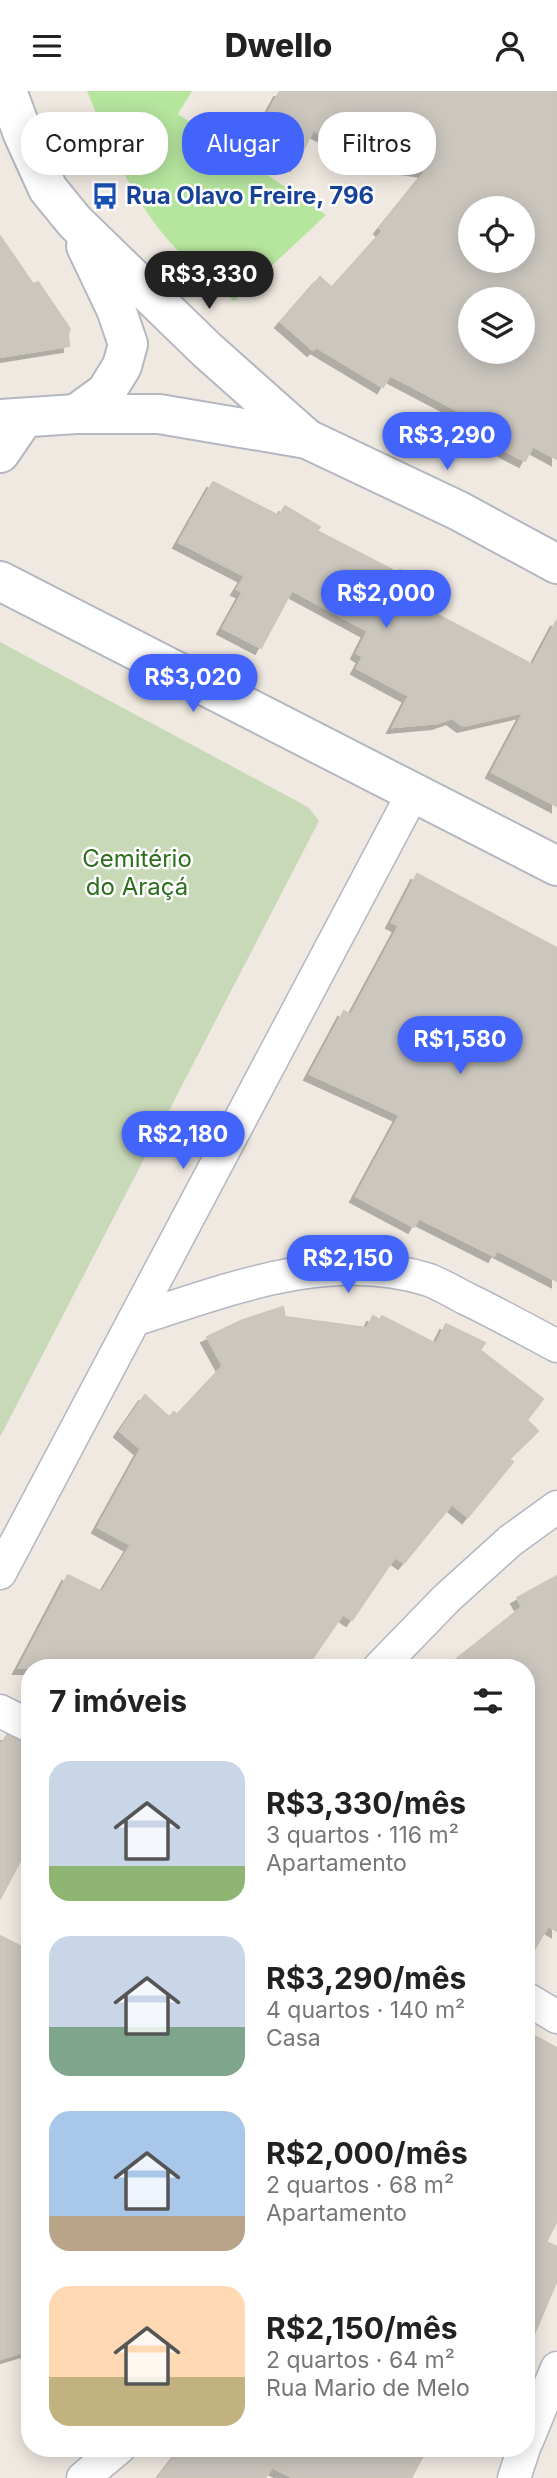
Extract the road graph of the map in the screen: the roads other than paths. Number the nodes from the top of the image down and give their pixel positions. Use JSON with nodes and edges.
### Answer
{"nodes":[{"id":1,"x":7,"y":91,"type":"edge"},
{"id":2,"x":75,"y":222,"type":"junction"},
{"id":3,"x":76,"y":414,"type":"junction"},
{"id":4,"x":12,"y":419,"type":"edge"},
{"id":5,"x":307,"y":439,"type":"junction"},
{"id":6,"x":0,"y":453,"type":"edge"},
{"id":7,"x":0,"y":564,"type":"edge"},
{"id":8,"x":557,"y":564,"type":"edge"},
{"id":9,"x":14,"y":588,"type":"edge"},
{"id":10,"x":413,"y":793,"type":"junction"},
{"id":11,"x":557,"y":866,"type":"edge"},
{"id":12,"x":134,"y":1320,"type":"junction"},
{"id":13,"x":557,"y":1346,"type":"edge"},
{"id":14,"x":557,"y":1507,"type":"edge"},
{"id":15,"x":0,"y":1573,"type":"edge"},
{"id":16,"x":388,"y":1659,"type":"edge"},
{"id":17,"x":0,"y":1711,"type":"edge"},
{"id":18,"x":21,"y":1722,"type":"edge"},
{"id":19,"x":535,"y":2004,"type":"edge"},
{"id":20,"x":557,"y":2017,"type":"edge"},
{"id":21,"x":557,"y":2368,"type":"edge"},
{"id":22,"x":535,"y":2422,"type":"edge"},
{"id":23,"x":108,"y":2457,"type":"edge"},
{"id":24,"x":521,"y":2457,"type":"edge"},
{"id":25,"x":83,"y":2478,"type":"edge"},
{"id":26,"x":514,"y":2478,"type":"edge"}],
"edges":[{"from":1,"to":2,"type":"main road"},
{"from":2,"to":3,"type":"main road"},
{"from":2,"to":5,"type":"main road"},
{"from":3,"to":4,"type":"main road"},
{"from":3,"to":5,"type":"main road"},
{"from":4,"to":6,"type":"main road"},
{"from":5,"to":8,"type":"main road"},
{"from":7,"to":9,"type":"main road"},
{"from":9,"to":10,"type":"main road"},
{"from":10,"to":11,"type":"main road"},
{"from":10,"to":12,"type":"street"},
{"from":12,"to":13,"type":"street"},
{"from":12,"to":15,"type":"street"},
{"from":14,"to":16,"type":"street"},
{"from":17,"to":18,"type":"street"},
{"from":19,"to":20,"type":"street"},
{"from":21,"to":22,"type":"street"},
{"from":23,"to":25,"type":"street"},
{"from":24,"to":26,"type":"street"}]}
